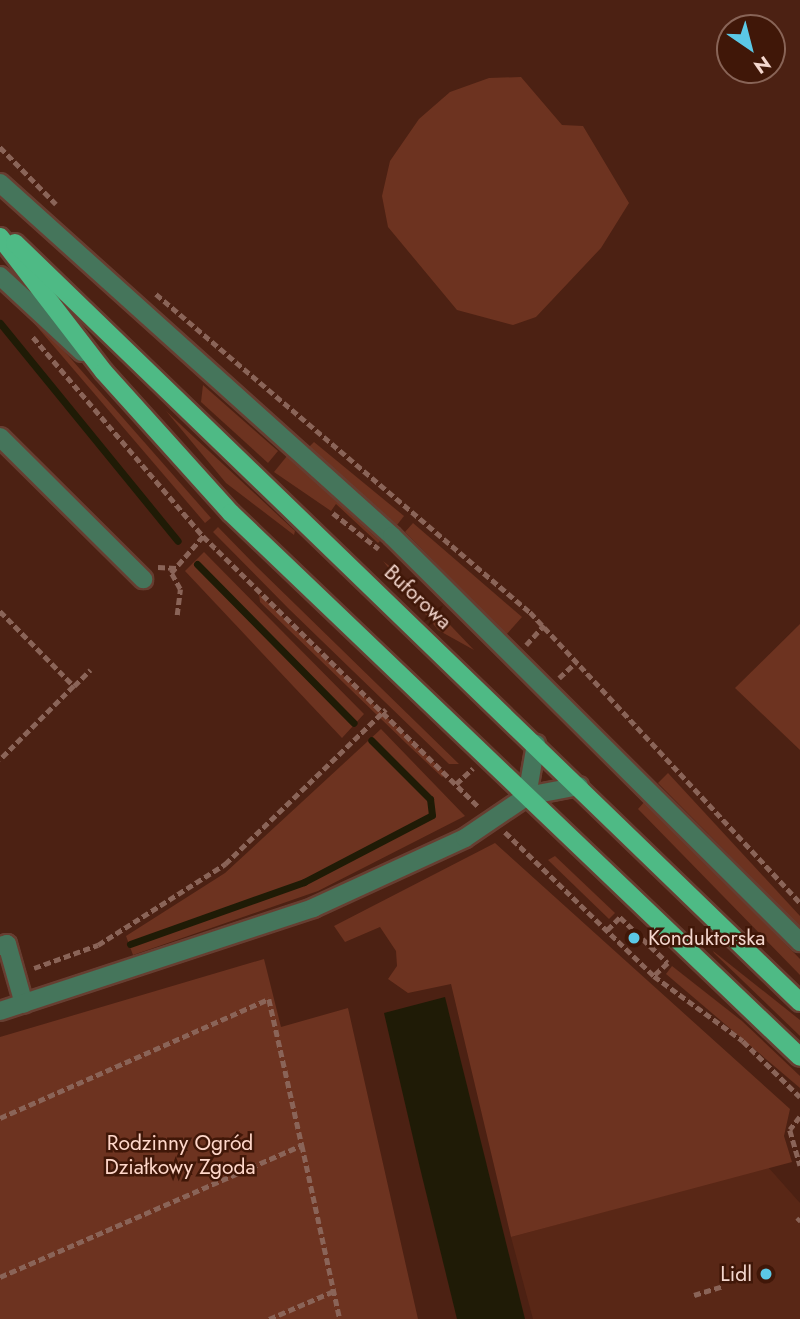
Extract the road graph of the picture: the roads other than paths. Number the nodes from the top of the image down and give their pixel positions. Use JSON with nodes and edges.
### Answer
{"nodes":[{"id":1,"x":0,"y":183,"type":"edge"},
{"id":2,"x":0,"y":230,"type":"edge"},
{"id":3,"x":0,"y":237,"type":"edge"},
{"id":4,"x":0,"y":276,"type":"edge"},
{"id":5,"x":104,"y":372,"type":"junction"},
{"id":6,"x":0,"y":437,"type":"edge"},
{"id":7,"x":143,"y":579,"type":"dead end"},
{"id":8,"x":536,"y":744,"type":"junction"},
{"id":9,"x":579,"y":786,"type":"junction"},
{"id":10,"x":527,"y":796,"type":"junction"},
{"id":11,"x":800,"y":942,"type":"edge"},
{"id":12,"x":0,"y":946,"type":"edge"},
{"id":13,"x":800,"y":1002,"type":"edge"},
{"id":14,"x":24,"y":1004,"type":"junction"},
{"id":15,"x":0,"y":1010,"type":"edge"},
{"id":16,"x":800,"y":1057,"type":"edge"}],
"edges":[{"from":1,"to":11,"type":"street"},
{"from":2,"to":8,"type":"main road","name":"Buforowa"},
{"from":3,"to":5,"type":"main road"},
{"from":4,"to":5,"type":"street"},
{"from":5,"to":10,"type":"main road"},
{"from":6,"to":7,"type":"street"},
{"from":8,"to":9,"type":"main road","name":"Buforowa"},
{"from":8,"to":10,"type":"street"},
{"from":9,"to":10,"type":"street"},
{"from":9,"to":13,"type":"main road","name":"Buforowa"},
{"from":10,"to":14,"type":"street"},
{"from":10,"to":16,"type":"main road"},
{"from":12,"to":14,"type":"street"},
{"from":14,"to":15,"type":"street"}]}
